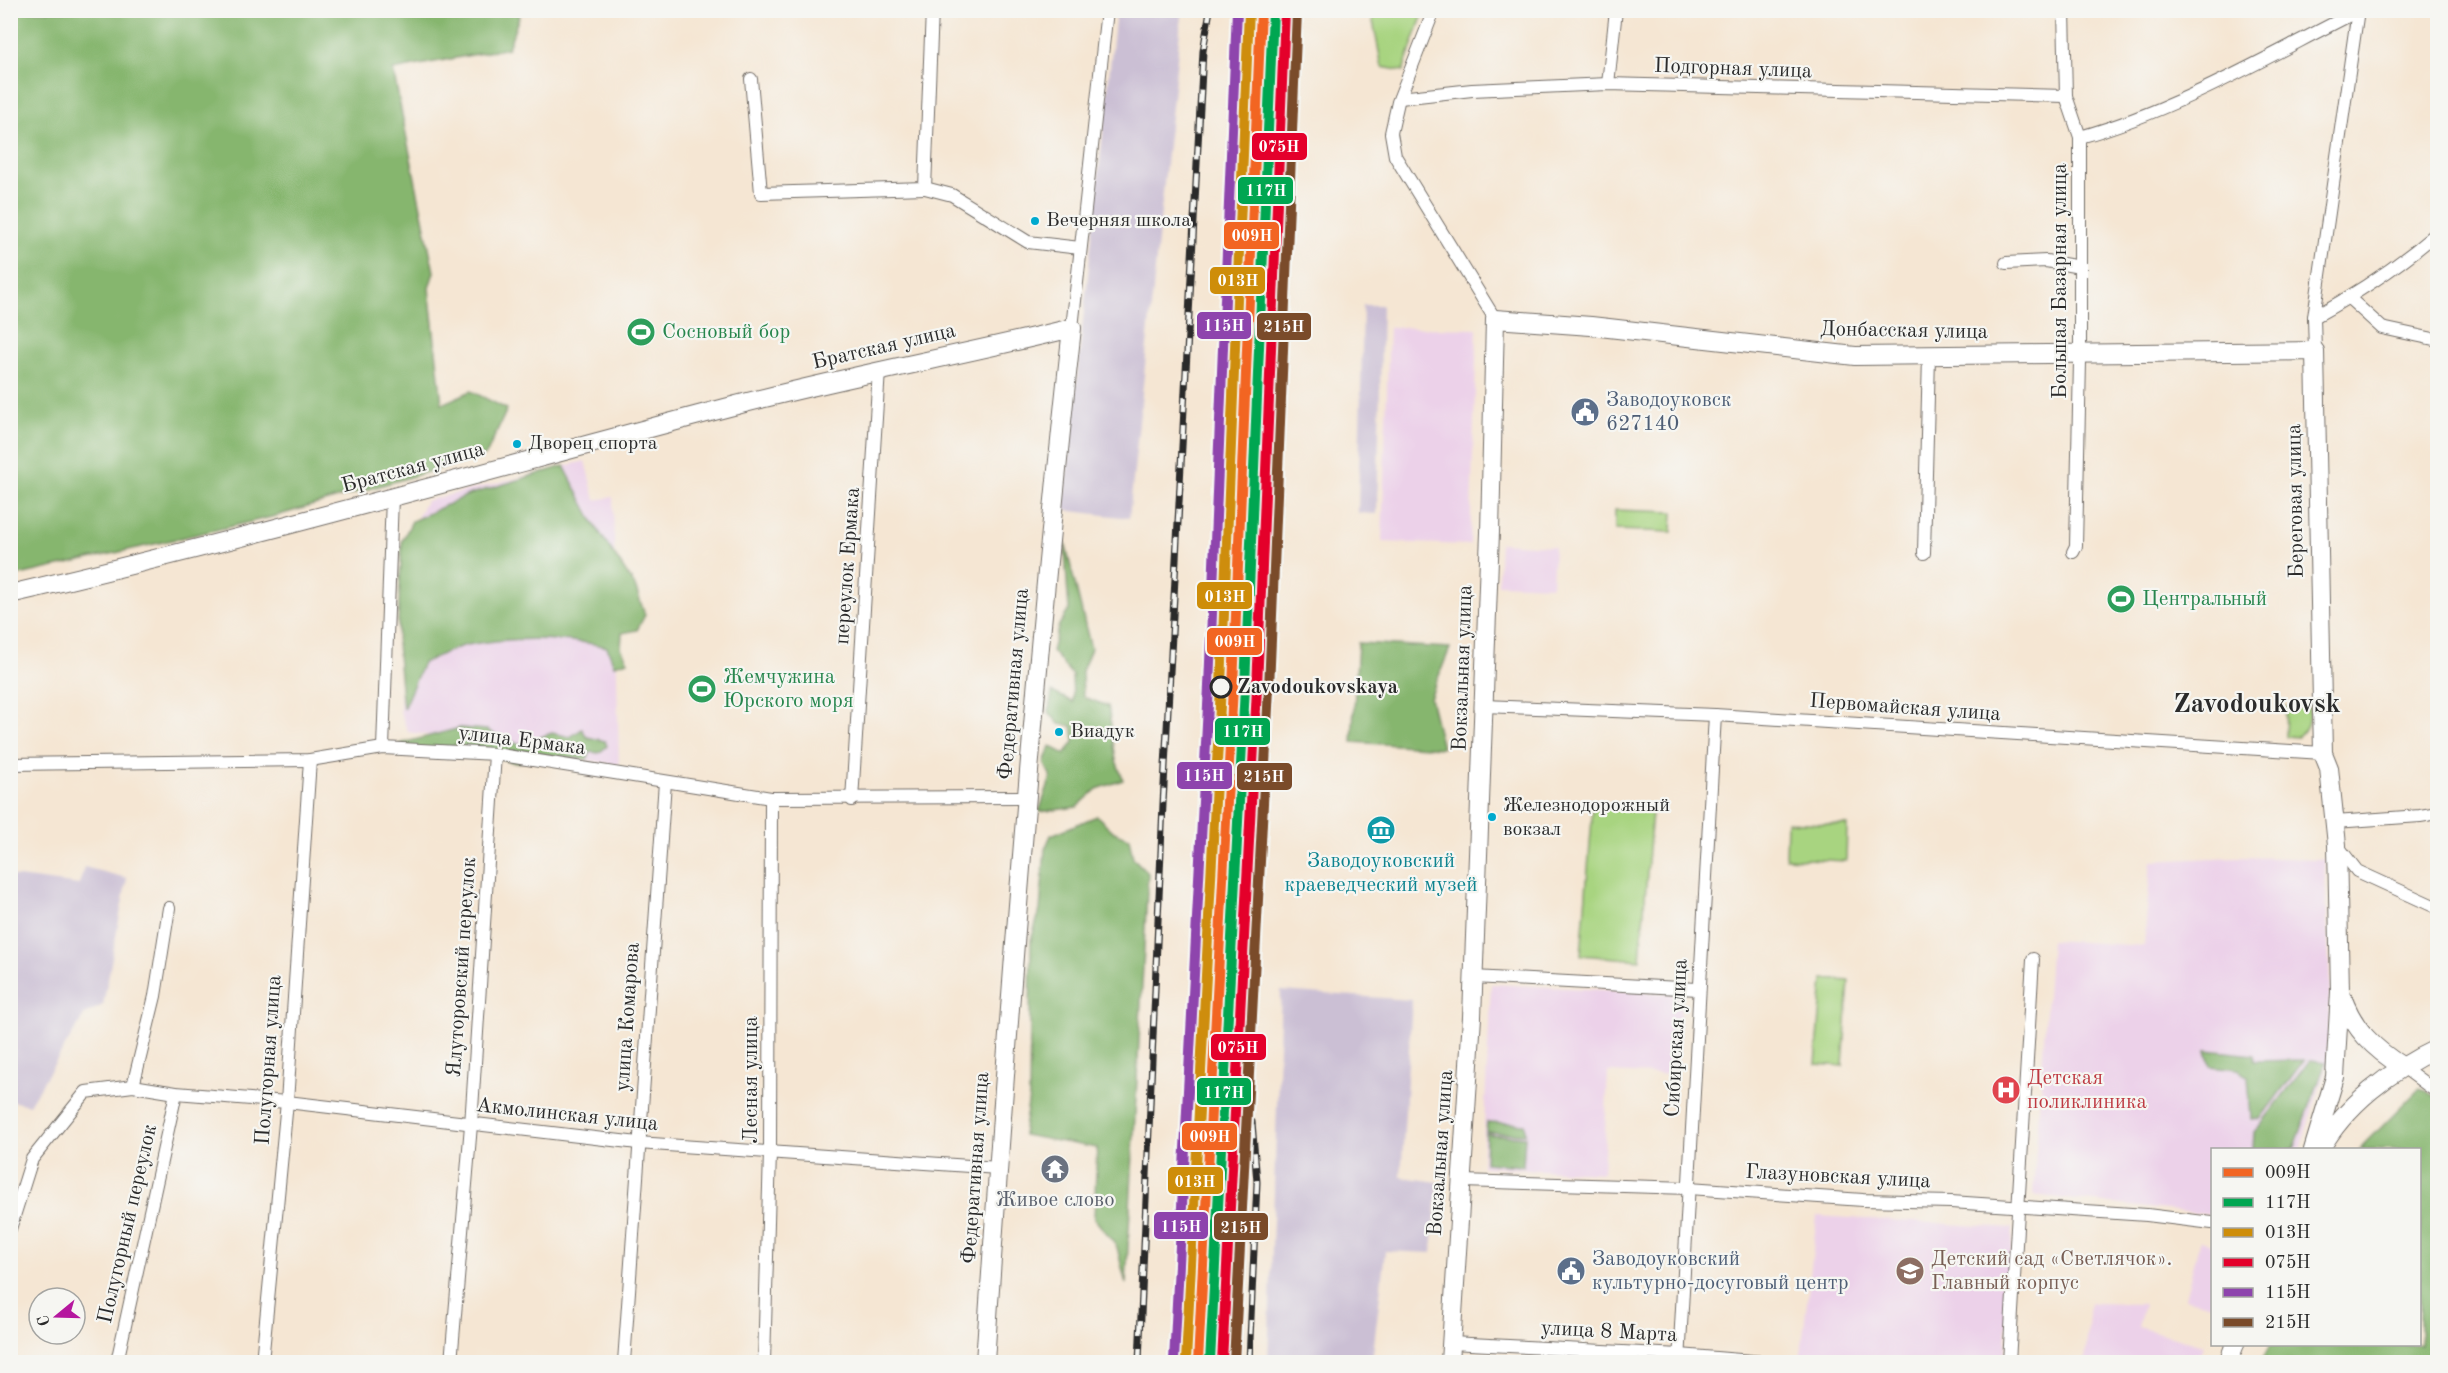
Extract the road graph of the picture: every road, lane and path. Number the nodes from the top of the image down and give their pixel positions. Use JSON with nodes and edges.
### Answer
{"nodes":[{"id":1,"x":932,"y":10,"type":"edge"},
{"id":2,"x":1107,"y":10,"type":"edge"},
{"id":3,"x":1434,"y":10,"type":"edge"},
{"id":4,"x":1616,"y":10,"type":"edge"},
{"id":5,"x":2064,"y":10,"type":"edge"},
{"id":6,"x":2358,"y":11,"type":"edge"},
{"id":7,"x":751,"y":79,"type":"dead end"},
{"id":8,"x":1608,"y":84,"type":"junction"},
{"id":9,"x":2066,"y":96,"type":"junction"},
{"id":10,"x":1400,"y":98,"type":"junction"},
{"id":11,"x":2080,"y":137,"type":"junction"},
{"id":12,"x":925,"y":188,"type":"junction"},
{"id":13,"x":2438,"y":232,"type":"edge"},
{"id":14,"x":1080,"y":248,"type":"junction"},
{"id":15,"x":2006,"y":263,"type":"dead end"},
{"id":16,"x":2080,"y":267,"type":"junction"},
{"id":17,"x":2349,"y":298,"type":"junction"},
{"id":18,"x":2314,"y":317,"type":"junction"},
{"id":19,"x":1494,"y":319,"type":"junction"},
{"id":20,"x":1072,"y":328,"type":"junction"},
{"id":21,"x":2438,"y":340,"type":"edge"},
{"id":22,"x":2315,"y":351,"type":"junction"},
{"id":23,"x":2080,"y":355,"type":"junction"},
{"id":24,"x":1929,"y":356,"type":"junction"},
{"id":25,"x":879,"y":370,"type":"junction"},
{"id":26,"x":392,"y":496,"type":"junction"},
{"id":27,"x":2073,"y":552,"type":"dead end"},
{"id":28,"x":1924,"y":553,"type":"dead end"},
{"id":29,"x":10,"y":594,"type":"edge"},
{"id":30,"x":1484,"y":706,"type":"junction"},
{"id":31,"x":1715,"y":715,"type":"junction"},
{"id":32,"x":383,"y":748,"type":"junction"},
{"id":33,"x":2323,"y":753,"type":"junction"},
{"id":34,"x":495,"y":754,"type":"junction"},
{"id":35,"x":310,"y":760,"type":"junction"},
{"id":36,"x":10,"y":764,"type":"edge"},
{"id":37,"x":665,"y":782,"type":"junction"},
{"id":38,"x":1028,"y":797,"type":"junction"},
{"id":39,"x":771,"y":798,"type":"junction"},
{"id":40,"x":852,"y":800,"type":"junction"},
{"id":41,"x":2438,"y":813,"type":"edge"},
{"id":42,"x":2335,"y":822,"type":"junction"},
{"id":43,"x":2337,"y":845,"type":"junction"},
{"id":44,"x":169,"y":908,"type":"dead end"},
{"id":45,"x":2438,"y":908,"type":"edge"},
{"id":46,"x":2033,"y":958,"type":"dead end"},
{"id":47,"x":1474,"y":976,"type":"junction"},
{"id":48,"x":1698,"y":989,"type":"junction"},
{"id":49,"x":2340,"y":992,"type":"junction"},
{"id":50,"x":2438,"y":1048,"type":"edge"},
{"id":51,"x":2403,"y":1067,"type":"junction"},
{"id":52,"x":133,"y":1086,"type":"junction"},
{"id":53,"x":176,"y":1093,"type":"junction"},
{"id":54,"x":2438,"y":1093,"type":"edge"},
{"id":55,"x":287,"y":1102,"type":"junction"},
{"id":56,"x":471,"y":1125,"type":"junction"},
{"id":57,"x":638,"y":1143,"type":"junction"},
{"id":58,"x":2313,"y":1148,"type":"edge"},
{"id":59,"x":2320,"y":1148,"type":"edge"},
{"id":60,"x":770,"y":1152,"type":"junction"},
{"id":61,"x":998,"y":1168,"type":"junction"},
{"id":62,"x":1462,"y":1180,"type":"junction"},
{"id":63,"x":1689,"y":1188,"type":"junction"},
{"id":64,"x":2018,"y":1207,"type":"junction"},
{"id":65,"x":2211,"y":1222,"type":"edge"},
{"id":66,"x":10,"y":1229,"type":"edge"},
{"id":67,"x":1451,"y":1343,"type":"junction"},
{"id":68,"x":2234,"y":1346,"type":"edge"},
{"id":69,"x":1680,"y":1359,"type":"edge"},
{"id":70,"x":117,"y":1362,"type":"edge"},
{"id":71,"x":262,"y":1362,"type":"edge"},
{"id":72,"x":451,"y":1362,"type":"edge"},
{"id":73,"x":624,"y":1362,"type":"edge"},
{"id":74,"x":764,"y":1362,"type":"edge"},
{"id":75,"x":985,"y":1362,"type":"edge"},
{"id":76,"x":1450,"y":1362,"type":"edge"},
{"id":77,"x":1764,"y":1362,"type":"edge"},
{"id":78,"x":2009,"y":1362,"type":"edge"},
{"id":79,"x":2228,"y":1362,"type":"edge"}],
"edges":[{"from":1,"to":12,"type":"street"},
{"from":2,"to":14,"type":"street","name":"Федеративная улица"},
{"from":3,"to":10,"type":"street"},
{"from":4,"to":8,"type":"street"},
{"from":5,"to":9,"type":"street","name":"Большая Базарная улица"},
{"from":6,"to":11,"type":"street"},
{"from":6,"to":18,"type":"street","name":"Береговая улица"},
{"from":7,"to":12,"type":"street"},
{"from":8,"to":9,"type":"street","name":"Подгорная улица"},
{"from":8,"to":10,"type":"street","name":"Подгорная улица"},
{"from":9,"to":11,"type":"street","name":"Большая Базарная улица"},
{"from":10,"to":19,"type":"street"},
{"from":11,"to":16,"type":"street","name":"Большая Базарная улица"},
{"from":12,"to":14,"type":"street"},
{"from":13,"to":17,"type":"street"},
{"from":14,"to":20,"type":"street","name":"Федеративная улица"},
{"from":15,"to":16,"type":"street"},
{"from":16,"to":23,"type":"street","name":"Большая Базарная улица"},
{"from":17,"to":18,"type":"street"},
{"from":17,"to":21,"type":"street"},
{"from":18,"to":22,"type":"street","name":"Береговая улица"},
{"from":19,"to":24,"type":"street","name":"Донбасская улица"},
{"from":19,"to":30,"type":"street","name":"Вокзальная улица"},
{"from":20,"to":25,"type":"street","name":"Братская улица"},
{"from":20,"to":38,"type":"street","name":"Федеративная улица"},
{"from":22,"to":23,"type":"street","name":"Донбасская улица"},
{"from":22,"to":33,"type":"street","name":"Береговая улица"},
{"from":23,"to":24,"type":"street","name":"Донбасская улица"},
{"from":23,"to":27,"type":"street","name":"Большая Базарная улица"},
{"from":24,"to":28,"type":"street"},
{"from":25,"to":26,"type":"street","name":"Братская улица"},
{"from":25,"to":40,"type":"street","name":"переулок Ермака"},
{"from":26,"to":29,"type":"street","name":"Братская улица"},
{"from":26,"to":32,"type":"street"},
{"from":30,"to":31,"type":"street","name":"Первомайская улица"},
{"from":30,"to":47,"type":"street","name":"Вокзальная улица"},
{"from":31,"to":33,"type":"street","name":"Первомайская улица"},
{"from":31,"to":48,"type":"street","name":"Сибирская улица"},
{"from":32,"to":34,"type":"street","name":"улица Ермака"},
{"from":32,"to":35,"type":"street","name":"улица Ермака"},
{"from":33,"to":42,"type":"street","name":"Береговая улица"},
{"from":34,"to":37,"type":"street","name":"улица Ермака"},
{"from":34,"to":56,"type":"street","name":"Ялуторовский переулок"},
{"from":35,"to":36,"type":"street","name":"улица Ермака"},
{"from":35,"to":55,"type":"street","name":"Полугорная улица"},
{"from":37,"to":39,"type":"street","name":"улица Ермака"},
{"from":37,"to":57,"type":"street","name":"улица Комарова"},
{"from":38,"to":40,"type":"street","name":"улица Ермака"},
{"from":38,"to":61,"type":"street","name":"Федеративная улица"},
{"from":39,"to":40,"type":"street","name":"улица Ермака"},
{"from":39,"to":60,"type":"street","name":"Лесная улица"},
{"from":41,"to":42,"type":"street"},
{"from":42,"to":43,"type":"street","name":"Береговая улица"},
{"from":43,"to":45,"type":"street"},
{"from":43,"to":49,"type":"street","name":"Береговая улица"},
{"from":44,"to":52,"type":"street"},
{"from":46,"to":64,"type":"street"},
{"from":47,"to":48,"type":"street"},
{"from":47,"to":62,"type":"street","name":"Вокзальная улица"},
{"from":48,"to":63,"type":"street","name":"Сибирская улица"},
{"from":49,"to":51,"type":"street","name":"Береговая улица"},
{"from":49,"to":58,"type":"street","name":"Береговая улица"},
{"from":50,"to":51,"type":"street"},
{"from":51,"to":54,"type":"street"},
{"from":51,"to":59,"type":"street"},
{"from":52,"to":53,"type":"street","name":"Акмолинская улица"},
{"from":52,"to":66,"type":"street","name":"Акмолинская улица"},
{"from":53,"to":55,"type":"street","name":"Акмолинская улица"},
{"from":53,"to":70,"type":"street","name":"Полугорный переулок"},
{"from":55,"to":56,"type":"street","name":"Акмолинская улица"},
{"from":55,"to":71,"type":"street","name":"Полугорная улица"},
{"from":56,"to":57,"type":"street","name":"Акмолинская улица"},
{"from":56,"to":72,"type":"street","name":"Ялуторовский переулок"},
{"from":57,"to":60,"type":"street","name":"Акмолинская улица"},
{"from":57,"to":73,"type":"street","name":"улица Комарова"},
{"from":60,"to":61,"type":"street","name":"Акмолинская улица"},
{"from":60,"to":74,"type":"street","name":"Лесная улица"},
{"from":61,"to":75,"type":"street","name":"Федеративная улица"},
{"from":62,"to":63,"type":"street","name":"Глазуновская улица"},
{"from":62,"to":67,"type":"street","name":"Вокзальная улица"},
{"from":63,"to":64,"type":"street","name":"Глазуновская улица"},
{"from":63,"to":69,"type":"street","name":"Сибирская улица"},
{"from":64,"to":65,"type":"street","name":"Глазуновская улица"},
{"from":64,"to":78,"type":"street"},
{"from":67,"to":69,"type":"street","name":"улица 8 Марта"},
{"from":67,"to":76,"type":"street","name":"Вокзальная улица"},
{"from":68,"to":79,"type":"street"},
{"from":69,"to":77,"type":"street","name":"улица 8 Марта"}]}
